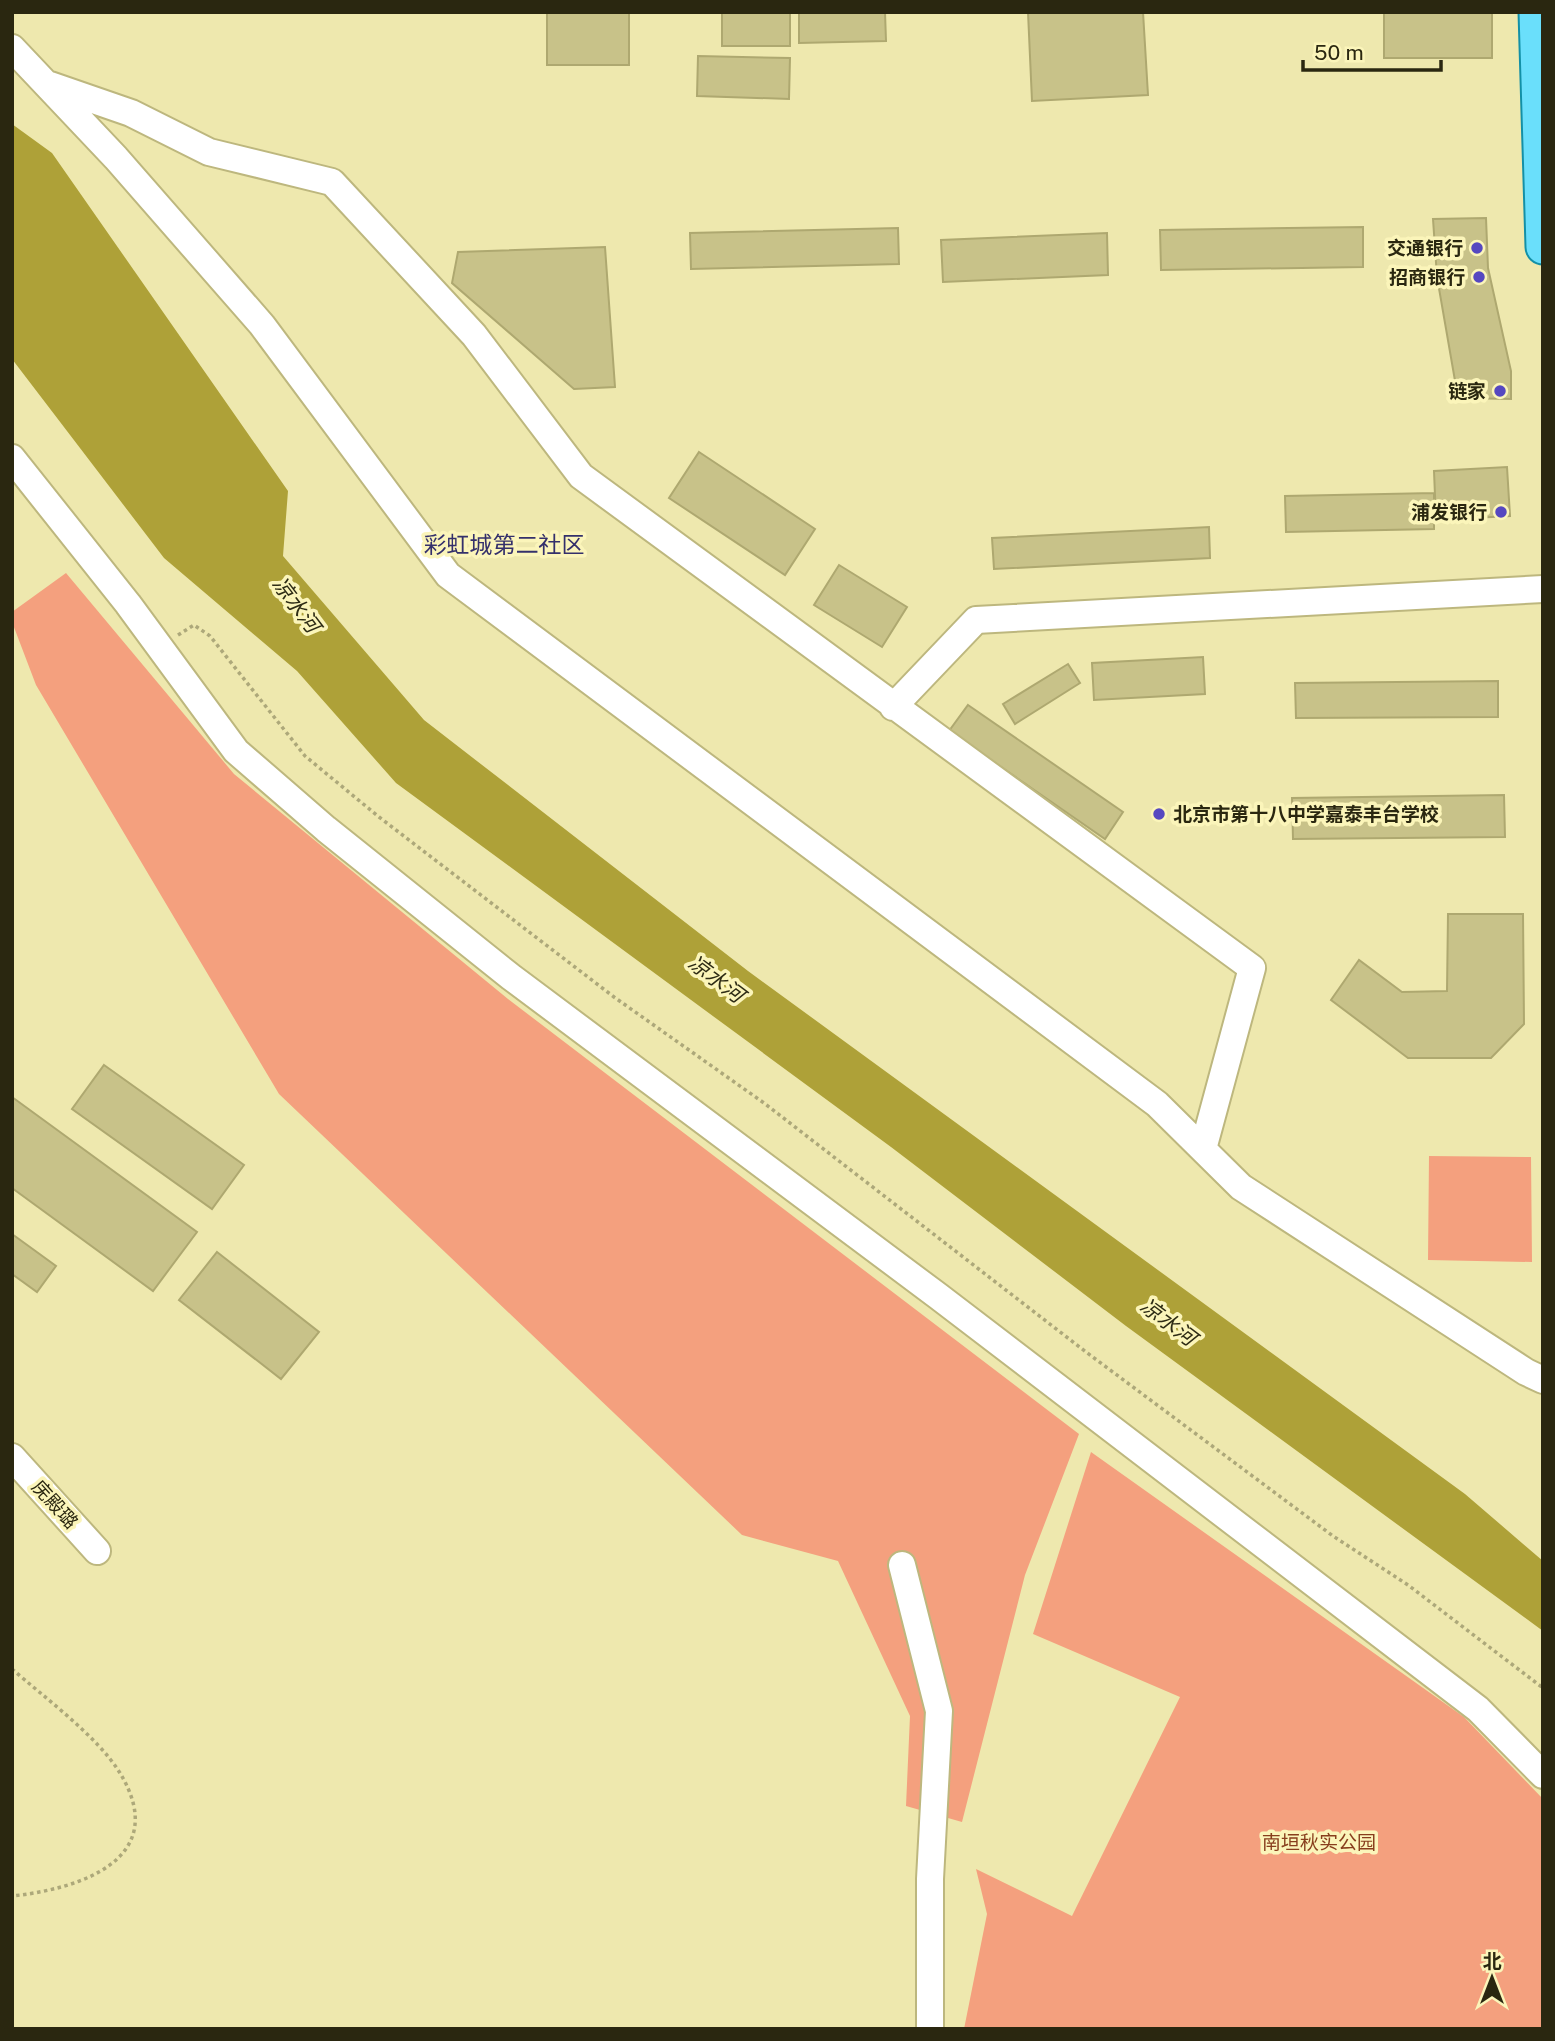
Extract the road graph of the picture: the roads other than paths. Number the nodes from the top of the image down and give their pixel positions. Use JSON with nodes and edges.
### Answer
{"nodes":[{"id":1,"x":1535,"y":12,"type":"edge"},
{"id":2,"x":12,"y":48,"type":"edge"},
{"id":3,"x":45,"y":83,"type":"junction"},
{"id":4,"x":1543,"y":247,"type":"edge"},
{"id":5,"x":12,"y":458,"type":"edge"},
{"id":6,"x":1543,"y":589,"type":"edge"},
{"id":7,"x":893,"y":708,"type":"junction"},
{"id":8,"x":1203,"y":1149,"type":"junction"},
{"id":9,"x":1543,"y":1380,"type":"edge"},
{"id":10,"x":12,"y":1457,"type":"edge"},
{"id":11,"x":97,"y":1551,"type":"dead end"},
{"id":12,"x":902,"y":1565,"type":"dead end"},
{"id":13,"x":1543,"y":1775,"type":"edge"},
{"id":14,"x":930,"y":2029,"type":"edge"}],
"edges":[{"from":1,"to":4,"type":"main road"},
{"from":2,"to":3,"type":"street"},
{"from":3,"to":7,"type":"street"},
{"from":3,"to":8,"type":"street"},
{"from":5,"to":13,"type":"street"},
{"from":6,"to":7,"type":"street"},
{"from":7,"to":8,"type":"street"},
{"from":8,"to":9,"type":"street"},
{"from":10,"to":11,"type":"street","name":"庑殿璐"},
{"from":12,"to":14,"type":"street"}]}
